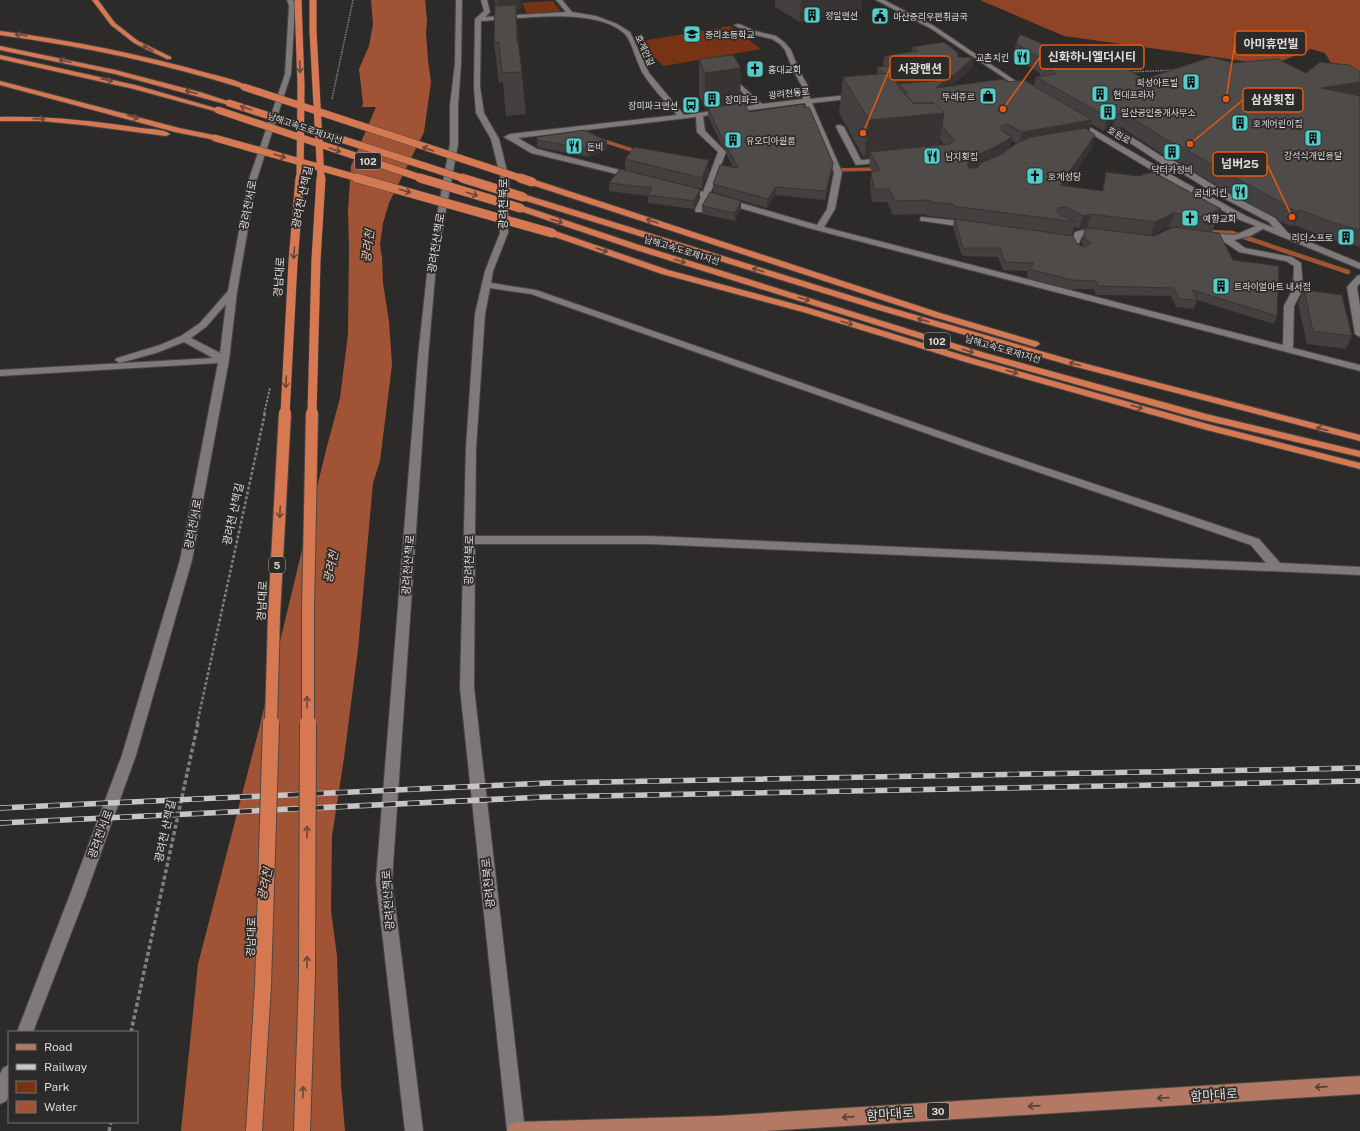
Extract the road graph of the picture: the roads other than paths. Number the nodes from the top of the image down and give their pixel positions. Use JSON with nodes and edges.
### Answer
{"nodes":[{"id":1,"x":95,"y":0,"type":"edge"},
{"id":2,"x":290,"y":0,"type":"edge"},
{"id":3,"x":298,"y":0,"type":"edge"},
{"id":4,"x":313,"y":0,"type":"edge"},
{"id":5,"x":459,"y":0,"type":"edge"},
{"id":6,"x":484,"y":0,"type":"edge"},
{"id":7,"x":559,"y":0,"type":"edge"},
{"id":8,"x":879,"y":0,"type":"edge"},
{"id":9,"x":570,"y":14,"type":"junction"},
{"id":10,"x":478,"y":19,"type":"junction"},
{"id":11,"x":737,"y":25,"type":"dead end"},
{"id":12,"x":0,"y":32,"type":"edge"},
{"id":13,"x":0,"y":48,"type":"edge"},
{"id":14,"x":0,"y":57,"type":"edge"},
{"id":15,"x":723,"y":70,"type":"edge"},
{"id":16,"x":209,"y":75,"type":"junction"},
{"id":17,"x":1014,"y":82,"type":"junction"},
{"id":18,"x":0,"y":83,"type":"edge"},
{"id":19,"x":998,"y":84,"type":"edge"},
{"id":20,"x":866,"y":95,"type":"edge"},
{"id":21,"x":1033,"y":95,"type":"edge"},
{"id":22,"x":807,"y":100,"type":"junction"},
{"id":23,"x":760,"y":106,"type":"junction"},
{"id":24,"x":699,"y":114,"type":"junction"},
{"id":25,"x":1066,"y":115,"type":"edge"},
{"id":26,"x":682,"y":117,"type":"junction"},
{"id":27,"x":0,"y":119,"type":"edge"},
{"id":28,"x":840,"y":127,"type":"dead end"},
{"id":29,"x":1116,"y":131,"type":"edge"},
{"id":30,"x":1098,"y":135,"type":"junction"},
{"id":31,"x":510,"y":136,"type":"junction"},
{"id":32,"x":1088,"y":137,"type":"edge"},
{"id":33,"x":215,"y":138,"type":"junction"},
{"id":34,"x":495,"y":139,"type":"junction"},
{"id":35,"x":895,"y":159,"type":"edge"},
{"id":36,"x":641,"y":178,"type":"edge"},
{"id":37,"x":679,"y":187,"type":"edge"},
{"id":38,"x":706,"y":195,"type":"junction"},
{"id":39,"x":699,"y":210,"type":"dead end"},
{"id":40,"x":924,"y":219,"type":"dead end"},
{"id":41,"x":982,"y":226,"type":"edge"},
{"id":42,"x":1262,"y":226,"type":"junction"},
{"id":43,"x":819,"y":228,"type":"junction"},
{"id":44,"x":1106,"y":234,"type":"edge"},
{"id":45,"x":1194,"y":234,"type":"edge"},
{"id":46,"x":1286,"y":236,"type":"junction"},
{"id":47,"x":1047,"y":237,"type":"edge"},
{"id":48,"x":1226,"y":239,"type":"junction"},
{"id":49,"x":1360,"y":266,"type":"edge"},
{"id":50,"x":1360,"y":278,"type":"edge"},
{"id":51,"x":486,"y":285,"type":"junction"},
{"id":52,"x":232,"y":292,"type":"junction"},
{"id":53,"x":1360,"y":334,"type":"edge"},
{"id":54,"x":184,"y":338,"type":"junction"},
{"id":55,"x":1288,"y":350,"type":"junction"},
{"id":56,"x":224,"y":360,"type":"junction"},
{"id":57,"x":94,"y":366,"type":"junction"},
{"id":58,"x":1360,"y":368,"type":"edge"},
{"id":59,"x":0,"y":373,"type":"edge"},
{"id":60,"x":1304,"y":425,"type":"junction"},
{"id":61,"x":1360,"y":438,"type":"edge"},
{"id":62,"x":1360,"y":454,"type":"edge"},
{"id":63,"x":1360,"y":466,"type":"edge"},
{"id":64,"x":469,"y":540,"type":"junction"},
{"id":65,"x":1277,"y":568,"type":"junction"},
{"id":66,"x":1360,"y":571,"type":"edge"},
{"id":67,"x":25,"y":1031,"type":"edge"},
{"id":68,"x":6,"y":1078,"type":"edge"},
{"id":69,"x":1360,"y":1085,"type":"edge"},
{"id":70,"x":0,"y":1095,"type":"edge"},
{"id":71,"x":254,"y":1131,"type":"edge"},
{"id":72,"x":302,"y":1131,"type":"edge"},
{"id":73,"x":414,"y":1131,"type":"edge"},
{"id":74,"x":516,"y":1131,"type":"edge"}],
"edges":[{"from":16,"to":1,"type":"highway","one_way":true},
{"from":2,"to":52,"type":"street","name":"광려천서로"},
{"from":3,"to":71,"type":"highway","name":"경남대로","number":"5","one_way":true,"bridge":true},
{"from":72,"to":4,"type":"highway","one_way":true,"bridge":true},
{"from":5,"to":73,"type":"street","name":"광려천산책로"},
{"from":6,"to":10,"type":"street","name":"광려천북로"},
{"from":7,"to":9,"type":"street"},
{"from":8,"to":17,"type":"street"},
{"from":9,"to":10,"type":"street","name":"호계안길"},
{"from":9,"to":26,"type":"street","name":"호계안길"},
{"from":10,"to":34,"type":"street","name":"광려천북로"},
{"from":11,"to":22,"type":"street"},
{"from":16,"to":12,"type":"highway","one_way":true},
{"from":60,"to":13,"type":"highway","name":"남해고속도로제1지선","number":"102","one_way":true,"bridge":true},
{"from":14,"to":62,"type":"highway","name":"남해고속도로제1지선","number":"102","one_way":true,"bridge":true},
{"from":15,"to":23,"type":"street"},
{"from":60,"to":16,"type":"highway","one_way":true,"bridge":true},
{"from":17,"to":19,"type":"street"},
{"from":17,"to":21,"type":"street"},
{"from":18,"to":33,"type":"highway","one_way":true},
{"from":20,"to":22,"type":"street","name":"광려천동로"},
{"from":22,"to":23,"type":"street","name":"광려천동로"},
{"from":22,"to":43,"type":"street"},
{"from":23,"to":24,"type":"street","name":"광려천동로"},
{"from":24,"to":26,"type":"street","name":"광려천동로"},
{"from":24,"to":38,"type":"street"},
{"from":25,"to":30,"type":"street","name":"호원로"},
{"from":26,"to":31,"type":"street","name":"광려천동로"},
{"from":27,"to":33,"type":"highway","one_way":true},
{"from":28,"to":35,"type":"street"},
{"from":29,"to":46,"type":"street"},
{"from":30,"to":32,"type":"street"},
{"from":30,"to":42,"type":"street","name":"호원로"},
{"from":31,"to":34,"type":"street","name":"광려천동로"},
{"from":31,"to":36,"type":"street"},
{"from":33,"to":63,"type":"highway","one_way":true,"bridge":true},
{"from":34,"to":51,"type":"street","name":"광려천북로"},
{"from":37,"to":38,"type":"street"},
{"from":38,"to":39,"type":"street"},
{"from":38,"to":43,"type":"street"},
{"from":40,"to":41,"type":"street"},
{"from":42,"to":46,"type":"street","name":"호원로"},
{"from":42,"to":48,"type":"street"},
{"from":43,"to":55,"type":"street"},
{"from":44,"to":47,"type":"street"},
{"from":45,"to":48,"type":"street"},
{"from":46,"to":49,"type":"street","name":"호원로"},
{"from":48,"to":55,"type":"street"},
{"from":50,"to":53,"type":"street"},
{"from":51,"to":64,"type":"street","name":"광려천북로"},
{"from":51,"to":65,"type":"street"},
{"from":52,"to":54,"type":"street"},
{"from":52,"to":56,"type":"street","name":"광려천서로"},
{"from":54,"to":56,"type":"street"},
{"from":54,"to":57,"type":"street"},
{"from":55,"to":58,"type":"street"},
{"from":56,"to":57,"type":"street"},
{"from":56,"to":67,"type":"street","name":"광려천서로"},
{"from":57,"to":59,"type":"street"},
{"from":61,"to":60,"type":"highway","name":"남해고속도로제1지선","number":"102","one_way":true},
{"from":64,"to":65,"type":"street"},
{"from":64,"to":74,"type":"street","name":"광려천북로"},
{"from":65,"to":66,"type":"street"},
{"from":68,"to":70,"type":"street"},
{"from":69,"to":74,"type":"main road","name":"함마대로","number":"30","one_way":true}]}
